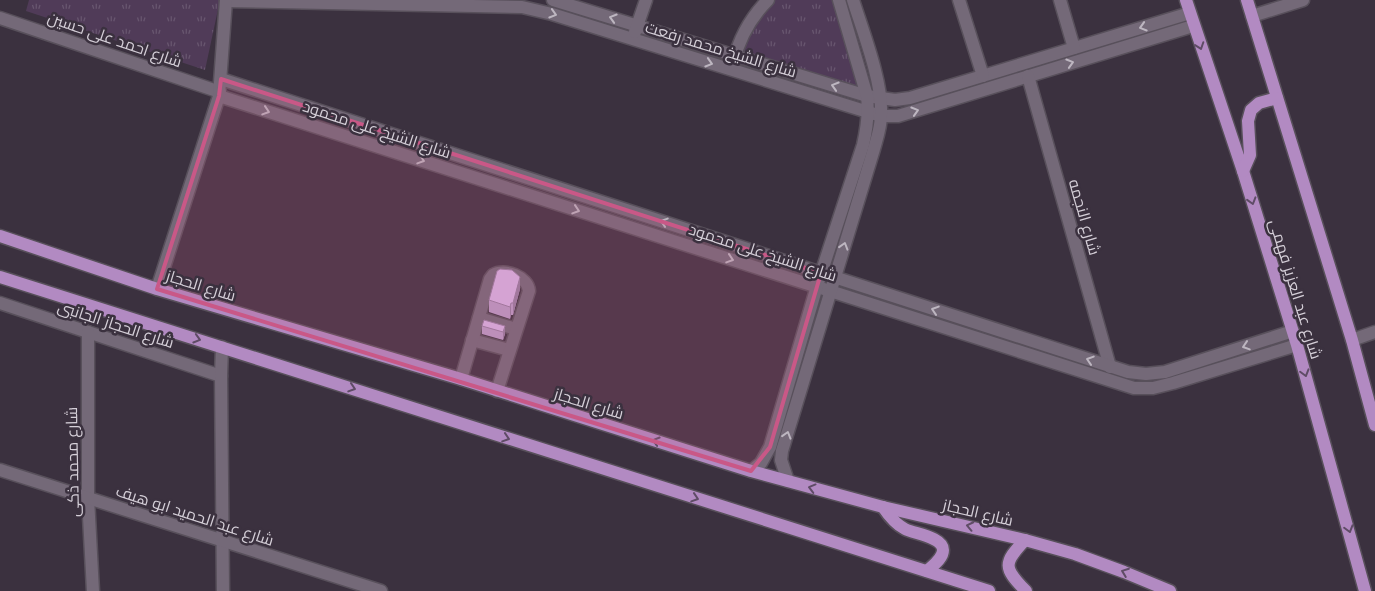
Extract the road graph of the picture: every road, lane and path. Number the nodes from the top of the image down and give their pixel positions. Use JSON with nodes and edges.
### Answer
{"nodes":[{"id":1,"x":553,"y":0,"type":"edge"},
{"id":2,"x":646,"y":0,"type":"edge"},
{"id":3,"x":768,"y":0,"type":"edge"},
{"id":4,"x":839,"y":0,"type":"edge"},
{"id":5,"x":853,"y":0,"type":"edge"},
{"id":6,"x":959,"y":0,"type":"edge"},
{"id":7,"x":1060,"y":0,"type":"edge"},
{"id":8,"x":1186,"y":0,"type":"edge"},
{"id":9,"x":1303,"y":0,"type":"edge"},
{"id":10,"x":226,"y":1,"type":"edge"},
{"id":11,"x":1250,"y":1,"type":"edge"},
{"id":12,"x":1190,"y":13,"type":"junction"},
{"id":13,"x":1252,"y":16,"type":"junction"},
{"id":14,"x":0,"y":18,"type":"edge"},
{"id":15,"x":637,"y":26,"type":"junction"},
{"id":16,"x":1193,"y":26,"type":"junction"},
{"id":17,"x":633,"y":39,"type":"junction"},
{"id":18,"x":1074,"y":48,"type":"junction"},
{"id":19,"x":735,"y":56,"type":"junction"},
{"id":20,"x":731,"y":70,"type":"junction"},
{"id":21,"x":983,"y":76,"type":"junction"},
{"id":22,"x":1028,"y":76,"type":"junction"},
{"id":23,"x":220,"y":89,"type":"junction"},
{"id":24,"x":868,"y":96,"type":"junction"},
{"id":25,"x":1277,"y":98,"type":"junction"},
{"id":26,"x":881,"y":99,"type":"junction"},
{"id":27,"x":875,"y":114,"type":"junction"},
{"id":28,"x":1243,"y":171,"type":"junction"},
{"id":29,"x":0,"y":236,"type":"edge"},
{"id":30,"x":821,"y":273,"type":"junction"},
{"id":31,"x":0,"y":277,"type":"edge"},
{"id":32,"x":834,"y":277,"type":"junction"},
{"id":33,"x":817,"y":286,"type":"junction"},
{"id":34,"x":156,"y":289,"type":"junction"},
{"id":35,"x":830,"y":291,"type":"junction"},
{"id":36,"x":0,"y":303,"type":"edge"},
{"id":37,"x":479,"y":318,"type":"junction"},
{"id":38,"x":516,"y":329,"type":"junction"},
{"id":39,"x":1293,"y":331,"type":"junction"},
{"id":40,"x":88,"y":332,"type":"junction"},
{"id":41,"x":1375,"y":332,"type":"edge"},
{"id":42,"x":472,"y":340,"type":"junction"},
{"id":43,"x":1352,"y":340,"type":"junction"},
{"id":44,"x":1297,"y":345,"type":"junction"},
{"id":45,"x":222,"y":347,"type":"junction"},
{"id":46,"x":510,"y":350,"type":"junction"},
{"id":47,"x":1110,"y":367,"type":"junction"},
{"id":48,"x":221,"y":376,"type":"junction"},
{"id":49,"x":461,"y":379,"type":"junction"},
{"id":50,"x":497,"y":392,"type":"junction"},
{"id":51,"x":1375,"y":425,"type":"edge"},
{"id":52,"x":0,"y":470,"type":"edge"},
{"id":53,"x":751,"y":471,"type":"junction"},
{"id":54,"x":788,"y":481,"type":"junction"},
{"id":55,"x":88,"y":498,"type":"junction"},
{"id":56,"x":883,"y":507,"type":"junction"},
{"id":57,"x":1025,"y":540,"type":"junction"},
{"id":58,"x":223,"y":542,"type":"junction"},
{"id":59,"x":927,"y":571,"type":"junction"},
{"id":60,"x":1362,"y":576,"type":"junction"},
{"id":61,"x":93,"y":591,"type":"edge"},
{"id":62,"x":223,"y":591,"type":"edge"},
{"id":63,"x":381,"y":591,"type":"edge"},
{"id":64,"x":989,"y":591,"type":"edge"},
{"id":65,"x":1026,"y":591,"type":"edge"},
{"id":66,"x":1170,"y":591,"type":"edge"},
{"id":67,"x":1365,"y":591,"type":"edge"},
{"id":68,"x":1373,"y":591,"type":"edge"}],
"edges":[{"from":15,"to":1,"type":"street","name":"شارع الشيخ محمد رفعت","one_way":true},
{"from":2,"to":15,"type":"street"},
{"from":3,"to":19,"type":"street"},
{"from":4,"to":24,"type":"street"},
{"from":5,"to":26,"type":"street"},
{"from":6,"to":21,"type":"street"},
{"from":7,"to":18,"type":"street"},
{"from":8,"to":12,"type":"main road","name":"شارع عبد العزيز فهمى"},
{"from":9,"to":13,"type":"street"},
{"from":10,"to":17,"type":"street","name":"شارع الشيخ محمد رفعت","one_way":true},
{"from":10,"to":23,"type":"street"},
{"from":11,"to":13,"type":"main road"},
{"from":12,"to":16,"type":"main road","name":"شارع عبد العزيز فهمى"},
{"from":12,"to":18,"type":"street","name":"شارع الشيخ محمد رفعت","one_way":true},
{"from":13,"to":25,"type":"main road"},
{"from":14,"to":23,"type":"street","name":"شارع احمد على حسين"},
{"from":15,"to":17,"type":"street"},
{"from":15,"to":19,"type":"street","name":"شارع الشيخ محمد رفعت"},
{"from":22,"to":16,"type":"street","name":"شارع الشيخ محمد رفعت","one_way":true},
{"from":16,"to":28,"type":"main road","name":"شارع عبد العزيز فهمى","one_way":true},
{"from":17,"to":20,"type":"street","name":"شارع الشيخ محمد رفعت","one_way":true},
{"from":18,"to":21,"type":"street","name":"شارع الشيخ محمد رفعت"},
{"from":19,"to":20,"type":"street"},
{"from":24,"to":19,"type":"street","name":"شارع الشيخ محمد رفعت","one_way":true},
{"from":20,"to":27,"type":"street","name":"شارع الشيخ محمد رفعت"},
{"from":21,"to":26,"type":"street","name":"شارع الشيخ محمد رفعت"},
{"from":27,"to":22,"type":"street","name":"شارع الشيخ محمد رفعت","one_way":true},
{"from":22,"to":47,"type":"street","name":"شارع النجمه"},
{"from":30,"to":23,"type":"street","name":"شارع الشيخ على محمود","one_way":true},
{"from":23,"to":33,"type":"street","name":"شارع الشيخ على محمود","one_way":true},
{"from":23,"to":34,"type":"street"},
{"from":24,"to":26,"type":"street","name":"شارع الشيخ محمد رفعت"},
{"from":24,"to":27,"type":"street"},
{"from":25,"to":28,"type":"main road"},
{"from":25,"to":43,"type":"main road"},
{"from":26,"to":27,"type":"street"},
{"from":27,"to":30,"type":"street"},
{"from":32,"to":27,"type":"street","one_way":true},
{"from":28,"to":39,"type":"main road","name":"شارع عبد العزيز فهمى","one_way":true},
{"from":29,"to":34,"type":"main road","name":"شارع الحجاز"},
{"from":30,"to":32,"type":"street","name":"شارع الشيخ على محمود"},
{"from":30,"to":33,"type":"street"},
{"from":31,"to":45,"type":"main road","one_way":true},
{"from":32,"to":35,"type":"street"},
{"from":47,"to":32,"type":"street","name":"شارع الشيخ على محمود","one_way":true},
{"from":33,"to":35,"type":"street","name":"شارع الشيخ على محمود"},
{"from":33,"to":53,"type":"street"},
{"from":34,"to":49,"type":"main road","name":"شارع الحجاز"},
{"from":35,"to":44,"type":"street","name":"شارع الشيخ على محمود"},
{"from":54,"to":35,"type":"street","one_way":true},
{"from":36,"to":40,"type":"street","name":"شارع الحجاز الجانبى"},
{"from":37,"to":38,"type":"street"},
{"from":37,"to":38,"type":"street"},
{"from":37,"to":42,"type":"street"},
{"from":38,"to":46,"type":"street"},
{"from":39,"to":44,"type":"main road","name":"شارع عبد العزيز فهمى"},
{"from":39,"to":47,"type":"street","name":"شارع الشيخ على محمود","one_way":true},
{"from":40,"to":48,"type":"street","name":"شارع الحجاز الجانبى"},
{"from":40,"to":55,"type":"street","name":"شارع محمد ذكى"},
{"from":41,"to":43,"type":"street"},
{"from":42,"to":46,"type":"street"},
{"from":42,"to":49,"type":"street"},
{"from":43,"to":51,"type":"main road"},
{"from":44,"to":60,"type":"main road","name":"شارع عبد العزيز فهمى","one_way":true},
{"from":45,"to":48,"type":"street"},
{"from":45,"to":59,"type":"main road","one_way":true},
{"from":46,"to":50,"type":"street"},
{"from":48,"to":58,"type":"street"},
{"from":49,"to":50,"type":"main road","name":"شارع الحجاز"},
{"from":53,"to":50,"type":"main road","name":"شارع الحجاز","one_way":true},
{"from":52,"to":55,"type":"street","name":"شارع عبد الحميد ابو هيف"},
{"from":53,"to":54,"type":"main road","name":"شارع الحجاز"},
{"from":56,"to":54,"type":"main road","name":"شارع الحجاز","one_way":true},
{"from":55,"to":58,"type":"street","name":"شارع عبد الحميد ابو هيف"},
{"from":55,"to":61,"type":"street","name":"شارع محمد ذكى"},
{"from":57,"to":56,"type":"main road","name":"شارع الحجاز","one_way":true},
{"from":56,"to":59,"type":"main road"},
{"from":57,"to":65,"type":"main road"},
{"from":66,"to":57,"type":"main road","name":"شارع الحجاز","one_way":true},
{"from":58,"to":62,"type":"street"},
{"from":58,"to":63,"type":"street","name":"شارع عبد الحميد ابو هيف"},
{"from":59,"to":64,"type":"main road"},
{"from":60,"to":67,"type":"main road","name":"شارع عبد العزيز فهمى"},
{"from":60,"to":68,"type":"main road"}]}
